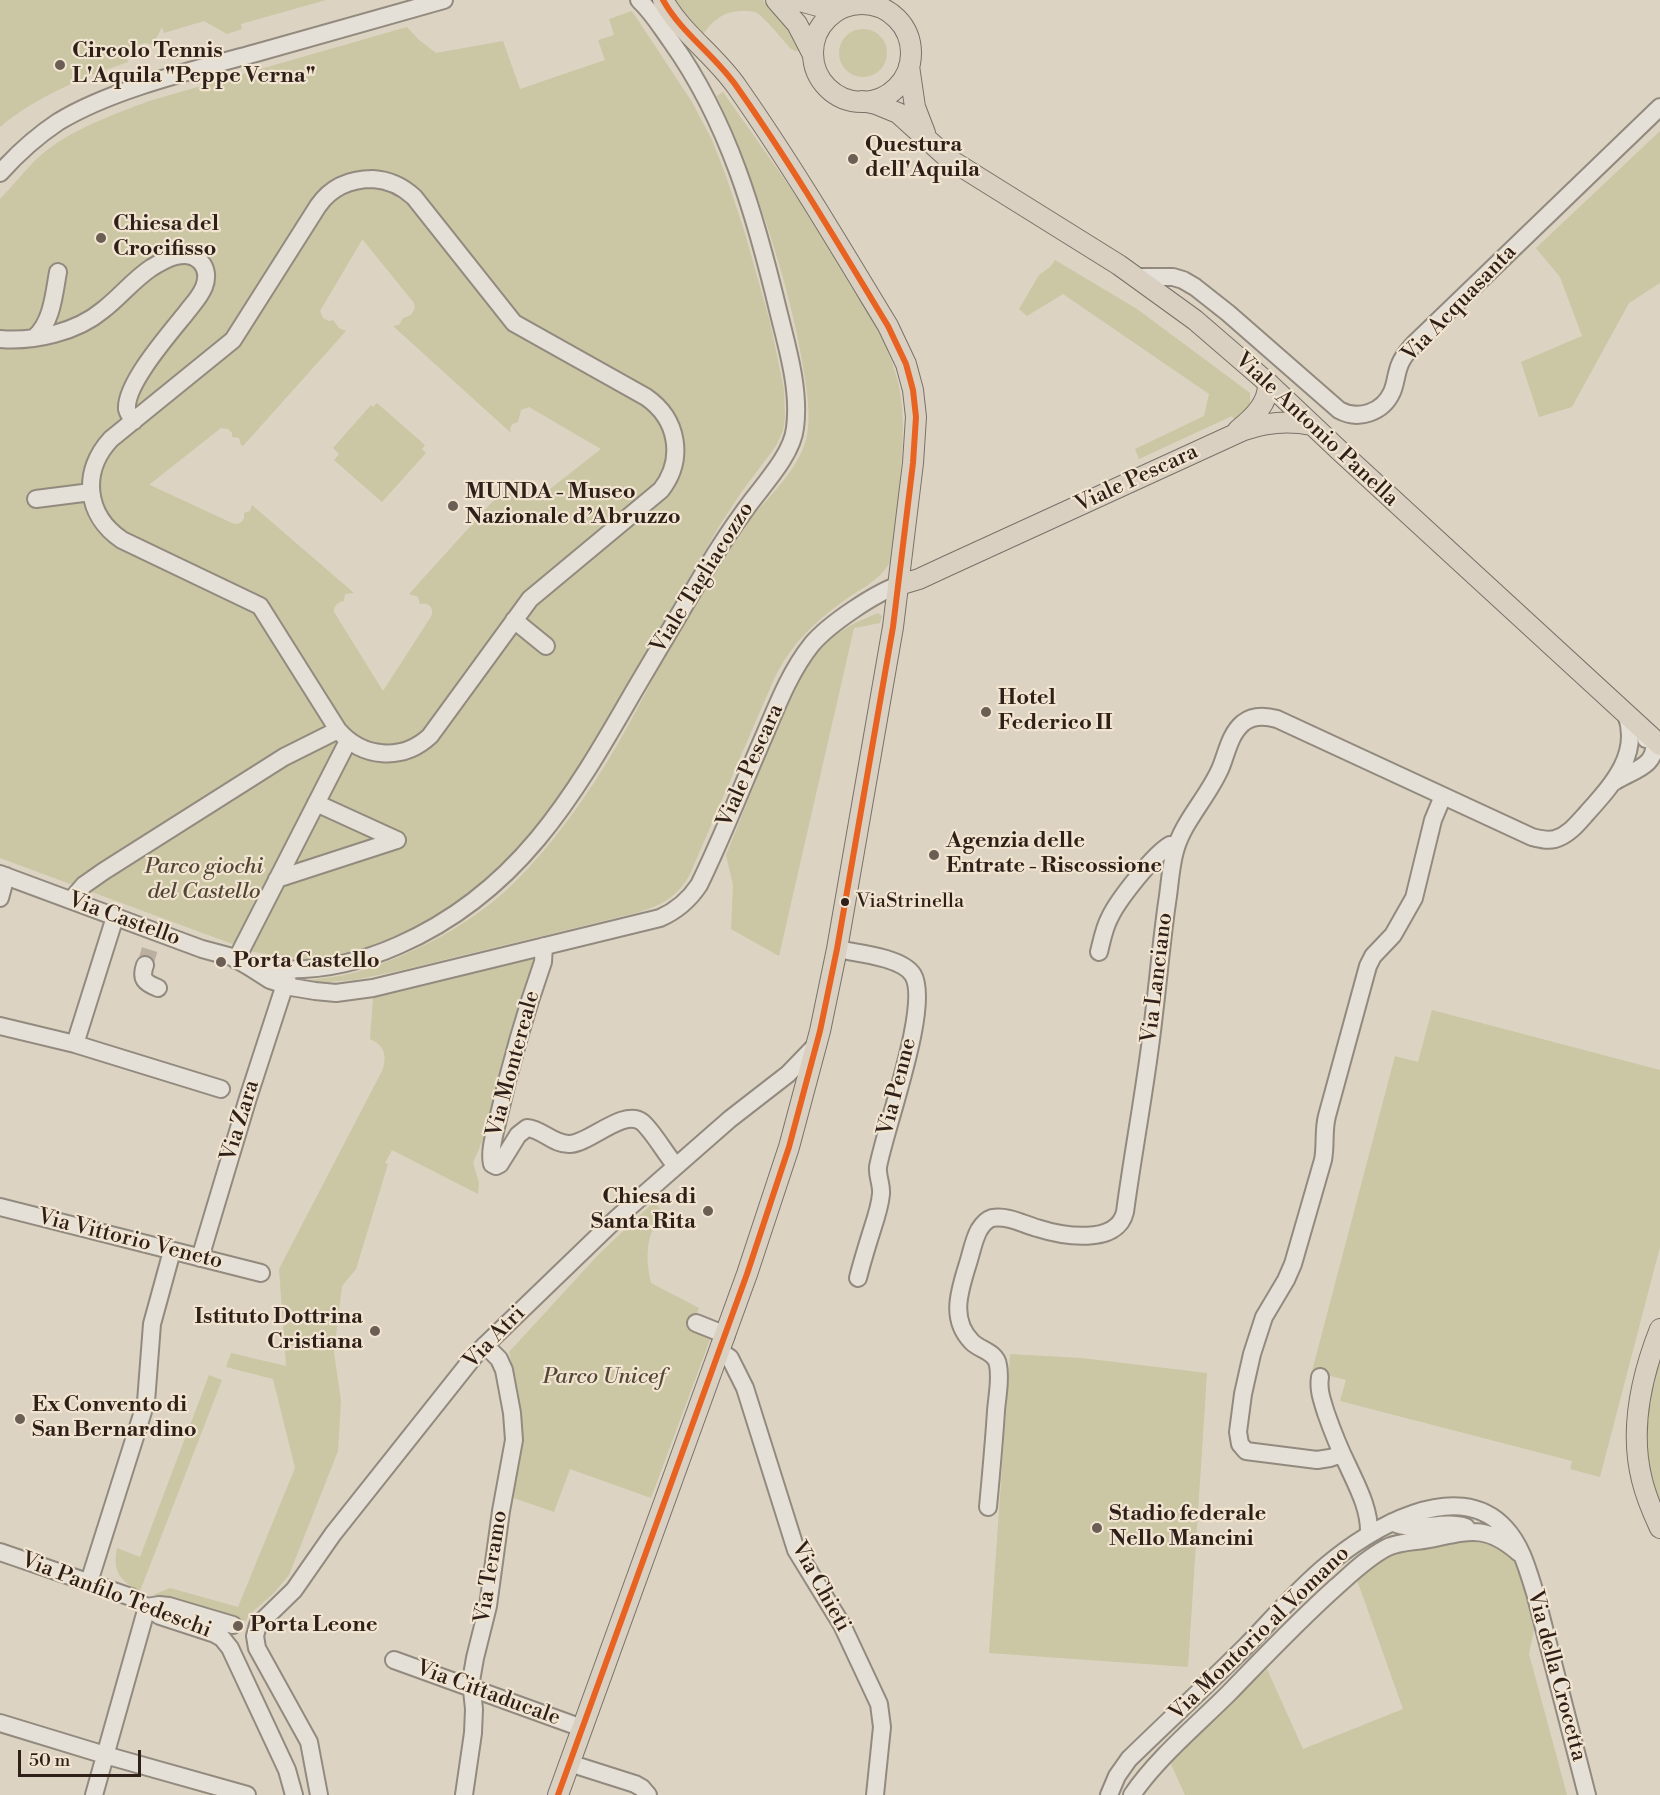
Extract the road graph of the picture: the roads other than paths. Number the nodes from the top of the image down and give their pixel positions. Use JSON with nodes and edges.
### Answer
{"nodes":[{"id":1,"x":444,"y":0,"type":"edge"},
{"id":2,"x":639,"y":0,"type":"edge"},
{"id":3,"x":663,"y":0,"type":"edge"},
{"id":4,"x":776,"y":0,"type":"edge"},
{"id":5,"x":796,"y":0,"type":"edge"},
{"id":6,"x":843,"y":8,"type":"junction"},
{"id":7,"x":813,"y":55,"type":"junction"},
{"id":8,"x":909,"y":66,"type":"junction"},
{"id":9,"x":862,"y":101,"type":"junction"},
{"id":10,"x":1660,"y":107,"type":"edge"},
{"id":11,"x":942,"y":154,"type":"junction"},
{"id":12,"x":0,"y":173,"type":"edge"},
{"id":13,"x":58,"y":272,"type":"dead end"},
{"id":14,"x":1138,"y":277,"type":"junction"},
{"id":15,"x":35,"y":337,"type":"junction"},
{"id":16,"x":0,"y":339,"type":"edge"},
{"id":17,"x":1268,"y":384,"type":"junction"},
{"id":18,"x":134,"y":421,"type":"junction"},
{"id":19,"x":1312,"y":425,"type":"junction"},
{"id":20,"x":1232,"y":435,"type":"junction"},
{"id":21,"x":91,"y":492,"type":"junction"},
{"id":22,"x":36,"y":499,"type":"dead end"},
{"id":23,"x":899,"y":585,"type":"junction"},
{"id":24,"x":514,"y":620,"type":"junction"},
{"id":25,"x":546,"y":646,"type":"dead end"},
{"id":26,"x":1626,"y":714,"type":"junction"},
{"id":27,"x":343,"y":735,"type":"junction"},
{"id":28,"x":1657,"y":743,"type":"edge"},
{"id":29,"x":1626,"y":756,"type":"junction"},
{"id":30,"x":1660,"y":767,"type":"edge"},
{"id":31,"x":1638,"y":770,"type":"junction"},
{"id":32,"x":1614,"y":782,"type":"junction"},
{"id":33,"x":1443,"y":796,"type":"junction"},
{"id":34,"x":316,"y":803,"type":"junction"},
{"id":35,"x":1176,"y":846,"type":"junction"},
{"id":36,"x":3,"y":875,"type":"edge"},
{"id":37,"x":277,"y":879,"type":"junction"},
{"id":38,"x":0,"y":898,"type":"edge"},
{"id":39,"x":70,"y":900,"type":"junction"},
{"id":40,"x":115,"y":917,"type":"junction"},
{"id":41,"x":544,"y":946,"type":"junction"},
{"id":42,"x":837,"y":949,"type":"junction"},
{"id":43,"x":1099,"y":952,"type":"dead end"},
{"id":44,"x":242,"y":963,"type":"junction"},
{"id":45,"x":145,"y":965,"type":"tunnel mouth"},
{"id":46,"x":287,"y":977,"type":"junction"},
{"id":47,"x":158,"y":988,"type":"dead end"},
{"id":48,"x":6,"y":1028,"type":"edge"},
{"id":49,"x":75,"y":1044,"type":"junction"},
{"id":50,"x":817,"y":1044,"type":"junction"},
{"id":51,"x":810,"y":1072,"type":"junction"},
{"id":52,"x":785,"y":1079,"type":"junction"},
{"id":53,"x":221,"y":1089,"type":"dead end"},
{"id":54,"x":805,"y":1093,"type":"junction"},
{"id":55,"x":676,"y":1166,"type":"junction"},
{"id":56,"x":0,"y":1207,"type":"edge"},
{"id":57,"x":172,"y":1251,"type":"junction"},
{"id":58,"x":200,"y":1258,"type":"junction"},
{"id":59,"x":261,"y":1273,"type":"dead end"},
{"id":60,"x":858,"y":1278,"type":"dead end"},
{"id":61,"x":696,"y":1323,"type":"dead end"},
{"id":62,"x":1660,"y":1329,"type":"edge"},
{"id":63,"x":723,"y":1343,"type":"junction"},
{"id":64,"x":485,"y":1345,"type":"junction"},
{"id":65,"x":1320,"y":1377,"type":"dead end"},
{"id":66,"x":1342,"y":1454,"type":"junction"},
{"id":67,"x":1362,"y":1496,"type":"junction"},
{"id":68,"x":988,"y":1507,"type":"dead end"},
{"id":69,"x":1480,"y":1511,"type":"junction"},
{"id":70,"x":1392,"y":1523,"type":"junction"},
{"id":71,"x":1660,"y":1528,"type":"edge"},
{"id":72,"x":1476,"y":1532,"type":"junction"},
{"id":73,"x":1369,"y":1534,"type":"junction"},
{"id":74,"x":2,"y":1558,"type":"edge"},
{"id":75,"x":1524,"y":1558,"type":"junction"},
{"id":76,"x":89,"y":1582,"type":"junction"},
{"id":77,"x":147,"y":1607,"type":"junction"},
{"id":78,"x":244,"y":1628,"type":"junction"},
{"id":79,"x":394,"y":1660,"type":"dead end"},
{"id":80,"x":471,"y":1688,"type":"junction"},
{"id":81,"x":0,"y":1722,"type":"edge"},
{"id":82,"x":582,"y":1728,"type":"junction"},
{"id":83,"x":105,"y":1755,"type":"junction"},
{"id":84,"x":569,"y":1763,"type":"junction"},
{"id":85,"x":94,"y":1795,"type":"edge"},
{"id":86,"x":247,"y":1795,"type":"edge"},
{"id":87,"x":294,"y":1795,"type":"edge"},
{"id":88,"x":319,"y":1795,"type":"edge"},
{"id":89,"x":464,"y":1795,"type":"edge"},
{"id":90,"x":558,"y":1795,"type":"edge"},
{"id":91,"x":648,"y":1795,"type":"edge"},
{"id":92,"x":875,"y":1795,"type":"edge"},
{"id":93,"x":1109,"y":1795,"type":"edge"},
{"id":94,"x":1132,"y":1795,"type":"edge"},
{"id":95,"x":1587,"y":1795,"type":"edge"}],
"edges":[{"from":1,"to":12,"type":"street"},
{"from":2,"to":46,"type":"street","name":"Viale Tagliacozzo"},
{"from":3,"to":23,"type":"main road"},
{"from":4,"to":7,"type":"main road"},
{"from":5,"to":6,"type":"main road"},
{"from":6,"to":7,"type":"main road"},
{"from":6,"to":8,"type":"main road"},
{"from":7,"to":9,"type":"main road"},
{"from":8,"to":9,"type":"main road"},
{"from":8,"to":11,"type":"main road","name":"Viale Antonio Panella"},
{"from":9,"to":11,"type":"main road","name":"Viale Antonio Panella"},
{"from":10,"to":14,"type":"street","name":"Via Acquasanta"},
{"from":11,"to":14,"type":"main road","name":"Viale Antonio Panella"},
{"from":13,"to":15,"type":"street"},
{"from":14,"to":17,"type":"main road","name":"Viale Antonio Panella"},
{"from":15,"to":16,"type":"street"},
{"from":15,"to":18,"type":"street"},
{"from":17,"to":19,"type":"main road","name":"Viale Antonio Panella"},
{"from":17,"to":20,"type":"main road","name":"Viale Pescara"},
{"from":18,"to":21,"type":"street"},
{"from":18,"to":24,"type":"street"},
{"from":19,"to":20,"type":"main road","name":"Viale Pescara"},
{"from":19,"to":26,"type":"main road","name":"Viale Antonio Panella"},
{"from":20,"to":23,"type":"main road","name":"Viale Pescara"},
{"from":21,"to":22,"type":"street"},
{"from":21,"to":27,"type":"street"},
{"from":23,"to":41,"type":"street","name":"Viale Pescara"},
{"from":23,"to":42,"type":"main road"},
{"from":24,"to":25,"type":"street"},
{"from":24,"to":27,"type":"street"},
{"from":26,"to":28,"type":"main road","name":"Viale Antonio Panella"},
{"from":26,"to":29,"type":"street","name":"Via Lanciano"},
{"from":27,"to":34,"type":"street"},
{"from":27,"to":39,"type":"street"},
{"from":28,"to":29,"type":"street","name":"Via Lanciano"},
{"from":28,"to":31,"type":"street","name":"Via Lanciano"},
{"from":29,"to":32,"type":"street","name":"Via Lanciano"},
{"from":30,"to":31,"type":"street","name":"Via Lanciano"},
{"from":31,"to":32,"type":"street","name":"Via Lanciano"},
{"from":32,"to":33,"type":"street","name":"Via Lanciano"},
{"from":33,"to":35,"type":"street","name":"Via Lanciano"},
{"from":33,"to":66,"type":"street"},
{"from":34,"to":37,"type":"street"},
{"from":34,"to":37,"type":"street"},
{"from":35,"to":43,"type":"street"},
{"from":35,"to":68,"type":"street","name":"Via Lanciano"},
{"from":36,"to":38,"type":"street"},
{"from":36,"to":39,"type":"street","name":"Via Castello"},
{"from":37,"to":44,"type":"street"},
{"from":39,"to":40,"type":"street","name":"Via Castello"},
{"from":40,"to":44,"type":"street","name":"Via Castello"},
{"from":40,"to":49,"type":"street"},
{"from":41,"to":46,"type":"street","name":"Viale Pescara"},
{"from":41,"to":55,"type":"street","name":"Via Montereale"},
{"from":42,"to":50,"type":"main road"},
{"from":42,"to":60,"type":"street","name":"Via Penne"},
{"from":44,"to":46,"type":"street","name":"Viale Tagliacozzo"},
{"from":45,"to":47,"type":"street"},
{"from":46,"to":58,"type":"street","name":"Via Zara"},
{"from":48,"to":49,"type":"street"},
{"from":49,"to":53,"type":"street"},
{"from":50,"to":51,"type":"main road"},
{"from":50,"to":52,"type":"street","name":"Via Atri"},
{"from":51,"to":52,"type":"street","name":"Via Atri"},
{"from":51,"to":54,"type":"main road"},
{"from":52,"to":54,"type":"street"},
{"from":52,"to":55,"type":"street","name":"Via Atri"},
{"from":54,"to":63,"type":"main road"},
{"from":55,"to":64,"type":"street","name":"Via Atri"},
{"from":56,"to":57,"type":"street","name":"Via Vittorio Veneto"},
{"from":57,"to":58,"type":"street","name":"Via Vittorio Veneto"},
{"from":57,"to":76,"type":"street"},
{"from":58,"to":59,"type":"street","name":"Via Vittorio Veneto"},
{"from":61,"to":63,"type":"street"},
{"from":62,"to":71,"type":"main road"},
{"from":63,"to":82,"type":"main road"},
{"from":63,"to":92,"type":"street","name":"Via Chieti"},
{"from":64,"to":78,"type":"street","name":"Via Atri"},
{"from":64,"to":80,"type":"street","name":"Via Teramo"},
{"from":65,"to":66,"type":"street"},
{"from":66,"to":67,"type":"street"},
{"from":67,"to":70,"type":"street"},
{"from":67,"to":73,"type":"street"},
{"from":69,"to":70,"type":"street","name":"Via Montorio al Vomano"},
{"from":69,"to":72,"type":"street"},
{"from":69,"to":75,"type":"street","name":"Via Montorio al Vomano"},
{"from":70,"to":72,"type":"street"},
{"from":70,"to":73,"type":"street","name":"Via Montorio al Vomano"},
{"from":72,"to":75,"type":"street","name":"Via Montorio al Vomano"},
{"from":72,"to":94,"type":"street","name":"Via Montorio al Vomano"},
{"from":73,"to":93,"type":"street","name":"Via Montorio al Vomano"},
{"from":74,"to":76,"type":"street","name":"Via Panfilo Tedeschi"},
{"from":75,"to":95,"type":"street","name":"Via della Crocetta"},
{"from":76,"to":77,"type":"street","name":"Via Panfilo Tedeschi"},
{"from":77,"to":78,"type":"street"},
{"from":77,"to":83,"type":"street"},
{"from":77,"to":87,"type":"street","name":"Via Panfilo Tedeschi"},
{"from":78,"to":88,"type":"street"},
{"from":79,"to":80,"type":"street","name":"Via Cittaducale"},
{"from":80,"to":82,"type":"street","name":"Via Cittaducale"},
{"from":80,"to":89,"type":"street","name":"Via Teramo"},
{"from":81,"to":83,"type":"street"},
{"from":82,"to":84,"type":"main road"},
{"from":83,"to":85,"type":"street"},
{"from":83,"to":86,"type":"street"},
{"from":84,"to":90,"type":"main road"},
{"from":84,"to":91,"type":"street"}]}
